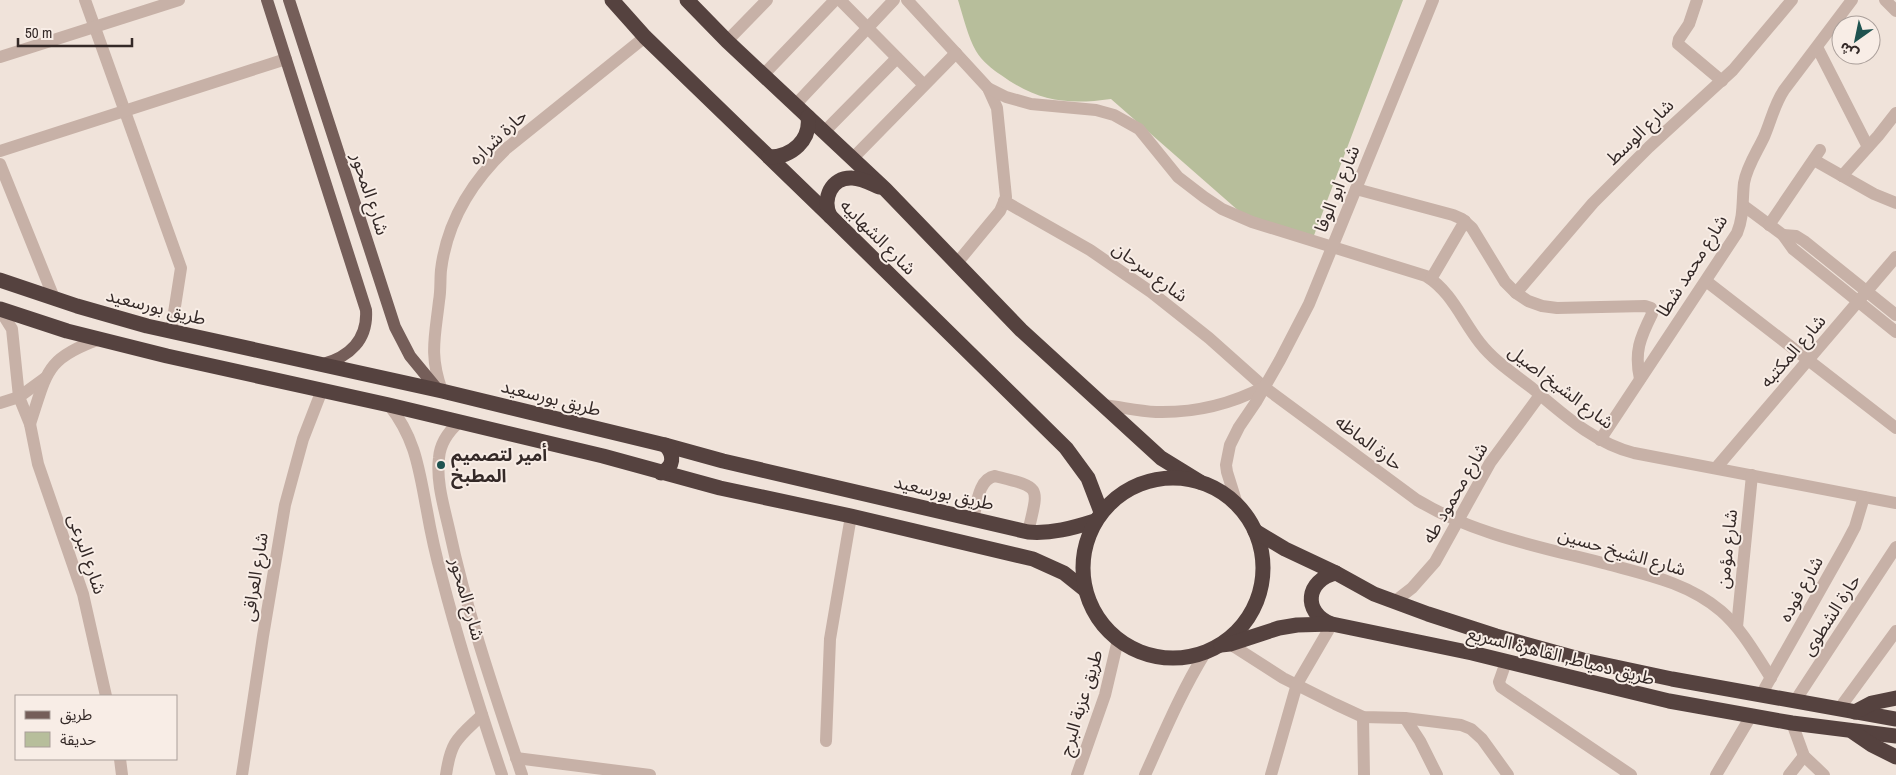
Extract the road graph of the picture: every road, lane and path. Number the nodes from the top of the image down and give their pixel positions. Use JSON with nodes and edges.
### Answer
{"nodes":[{"id":1,"x":85,"y":0,"type":"edge"},
{"id":2,"x":179,"y":0,"type":"edge"},
{"id":3,"x":267,"y":0,"type":"edge"},
{"id":4,"x":288,"y":0,"type":"edge"},
{"id":5,"x":612,"y":0,"type":"edge"},
{"id":6,"x":687,"y":0,"type":"edge"},
{"id":7,"x":767,"y":0,"type":"edge"},
{"id":8,"x":835,"y":0,"type":"edge"},
{"id":9,"x":840,"y":0,"type":"edge"},
{"id":10,"x":894,"y":0,"type":"edge"},
{"id":11,"x":906,"y":0,"type":"edge"},
{"id":12,"x":1433,"y":0,"type":"edge"},
{"id":13,"x":1697,"y":0,"type":"edge"},
{"id":14,"x":1792,"y":0,"type":"edge"},
{"id":15,"x":1852,"y":0,"type":"edge"},
{"id":16,"x":1885,"y":0,"type":"edge"},
{"id":17,"x":1896,"y":11,"type":"edge"},
{"id":18,"x":95,"y":27,"type":"junction"},
{"id":19,"x":867,"y":28,"type":"junction"},
{"id":20,"x":645,"y":37,"type":"junction"},
{"id":21,"x":727,"y":41,"type":"junction"},
{"id":22,"x":1817,"y":47,"type":"junction"},
{"id":23,"x":956,"y":53,"type":"junction"},
{"id":24,"x":0,"y":57,"type":"edge"},
{"id":25,"x":286,"y":58,"type":"junction"},
{"id":26,"x":897,"y":58,"type":"junction"},
{"id":27,"x":764,"y":74,"type":"junction"},
{"id":28,"x":1722,"y":81,"type":"junction"},
{"id":29,"x":924,"y":85,"type":"junction"},
{"id":30,"x":988,"y":88,"type":"junction"},
{"id":31,"x":796,"y":104,"type":"junction"},
{"id":32,"x":124,"y":111,"type":"junction"},
{"id":33,"x":1896,"y":112,"type":"edge"},
{"id":34,"x":808,"y":117,"type":"junction"},
{"id":35,"x":825,"y":131,"type":"junction"},
{"id":36,"x":1868,"y":147,"type":"junction"},
{"id":37,"x":0,"y":152,"type":"edge"},
{"id":38,"x":770,"y":156,"type":"junction"},
{"id":39,"x":853,"y":158,"type":"junction"},
{"id":40,"x":0,"y":164,"type":"edge"},
{"id":41,"x":1842,"y":176,"type":"junction"},
{"id":42,"x":885,"y":189,"type":"junction"},
{"id":43,"x":1356,"y":189,"type":"junction"},
{"id":44,"x":1004,"y":201,"type":"junction"},
{"id":45,"x":1896,"y":203,"type":"edge"},
{"id":46,"x":1744,"y":206,"type":"junction"},
{"id":47,"x":830,"y":216,"type":"junction"},
{"id":48,"x":1465,"y":221,"type":"junction"},
{"id":49,"x":1769,"y":225,"type":"junction"},
{"id":50,"x":1783,"y":235,"type":"junction"},
{"id":51,"x":1333,"y":246,"type":"junction"},
{"id":52,"x":1896,"y":257,"type":"edge"},
{"id":53,"x":957,"y":263,"type":"junction"},
{"id":54,"x":1431,"y":279,"type":"junction"},
{"id":55,"x":0,"y":280,"type":"edge"},
{"id":56,"x":1706,"y":281,"type":"junction"},
{"id":57,"x":1867,"y":291,"type":"junction"},
{"id":58,"x":1516,"y":293,"type":"junction"},
{"id":59,"x":54,"y":298,"type":"junction"},
{"id":60,"x":1858,"y":302,"type":"junction"},
{"id":61,"x":0,"y":309,"type":"edge"},
{"id":62,"x":1896,"y":315,"type":"edge"},
{"id":63,"x":171,"y":332,"type":"junction"},
{"id":64,"x":1896,"y":332,"type":"edge"},
{"id":65,"x":100,"y":339,"type":"junction"},
{"id":66,"x":1808,"y":360,"type":"junction"},
{"id":67,"x":322,"y":364,"type":"junction"},
{"id":68,"x":46,"y":378,"type":"junction"},
{"id":69,"x":1640,"y":380,"type":"junction"},
{"id":70,"x":1264,"y":387,"type":"junction"},
{"id":71,"x":322,"y":390,"type":"junction"},
{"id":72,"x":440,"y":391,"type":"junction"},
{"id":73,"x":1540,"y":395,"type":"junction"},
{"id":74,"x":19,"y":397,"type":"junction"},
{"id":75,"x":0,"y":403,"type":"edge"},
{"id":76,"x":389,"y":405,"type":"junction"},
{"id":77,"x":1103,"y":405,"type":"junction"},
{"id":78,"x":459,"y":422,"type":"junction"},
{"id":79,"x":30,"y":424,"type":"junction"},
{"id":80,"x":1896,"y":428,"type":"edge"},
{"id":81,"x":1600,"y":440,"type":"junction"},
{"id":82,"x":665,"y":445,"type":"junction"},
{"id":83,"x":723,"y":461,"type":"junction"},
{"id":84,"x":1716,"y":468,"type":"junction"},
{"id":85,"x":661,"y":473,"type":"junction"},
{"id":86,"x":1752,"y":475,"type":"junction"},
{"id":87,"x":1200,"y":482,"type":"junction"},
{"id":88,"x":720,"y":488,"type":"junction"},
{"id":89,"x":1864,"y":497,"type":"junction"},
{"id":90,"x":1896,"y":503,"type":"edge"},
{"id":91,"x":1237,"y":504,"type":"junction"},
{"id":92,"x":851,"y":516,"type":"junction"},
{"id":93,"x":1098,"y":516,"type":"junction"},
{"id":94,"x":974,"y":519,"type":"junction"},
{"id":95,"x":1457,"y":522,"type":"junction"},
{"id":96,"x":1255,"y":531,"type":"junction"},
{"id":97,"x":1028,"y":532,"type":"junction"},
{"id":98,"x":1896,"y":548,"type":"edge"},
{"id":99,"x":1336,"y":573,"type":"junction"},
{"id":100,"x":1084,"y":589,"type":"junction"},
{"id":101,"x":1394,"y":602,"type":"junction"},
{"id":102,"x":1332,"y":624,"type":"junction"},
{"id":103,"x":1737,"y":627,"type":"junction"},
{"id":104,"x":1896,"y":631,"type":"edge"},
{"id":105,"x":1118,"y":640,"type":"junction"},
{"id":106,"x":1225,"y":645,"type":"junction"},
{"id":107,"x":1205,"y":653,"type":"junction"},
{"id":108,"x":1506,"y":662,"type":"junction"},
{"id":109,"x":1771,"y":678,"type":"junction"},
{"id":110,"x":1297,"y":684,"type":"junction"},
{"id":111,"x":106,"y":695,"type":"edge"},
{"id":112,"x":1761,"y":695,"type":"junction"},
{"id":113,"x":1896,"y":698,"type":"edge"},
{"id":114,"x":1795,"y":701,"type":"junction"},
{"id":115,"x":1839,"y":709,"type":"junction"},
{"id":116,"x":1855,"y":712,"type":"junction"},
{"id":117,"x":482,"y":715,"type":"junction"},
{"id":118,"x":1751,"y":716,"type":"junction"},
{"id":119,"x":1363,"y":717,"type":"junction"},
{"id":120,"x":1405,"y":718,"type":"junction"},
{"id":121,"x":1896,"y":719,"type":"edge"},
{"id":122,"x":1792,"y":723,"type":"junction"},
{"id":123,"x":1852,"y":731,"type":"junction"},
{"id":124,"x":1896,"y":736,"type":"edge"},
{"id":125,"x":826,"y":741,"type":"dead end"},
{"id":126,"x":1804,"y":756,"type":"junction"},
{"id":127,"x":1896,"y":757,"type":"edge"},
{"id":128,"x":516,"y":758,"type":"junction"},
{"id":129,"x":120,"y":760,"type":"edge"},
{"id":130,"x":622,"y":773,"type":"edge"},
{"id":131,"x":122,"y":775,"type":"edge"},
{"id":132,"x":242,"y":775,"type":"edge"},
{"id":133,"x":446,"y":775,"type":"edge"},
{"id":134,"x":502,"y":775,"type":"edge"},
{"id":135,"x":522,"y":775,"type":"edge"},
{"id":136,"x":650,"y":775,"type":"edge"},
{"id":137,"x":1077,"y":775,"type":"edge"},
{"id":138,"x":1145,"y":775,"type":"edge"},
{"id":139,"x":1271,"y":775,"type":"edge"},
{"id":140,"x":1364,"y":775,"type":"edge"},
{"id":141,"x":1437,"y":775,"type":"edge"},
{"id":142,"x":1508,"y":775,"type":"edge"},
{"id":143,"x":1631,"y":775,"type":"edge"},
{"id":144,"x":1716,"y":775,"type":"edge"},
{"id":145,"x":1788,"y":775,"type":"edge"},
{"id":146,"x":1824,"y":775,"type":"edge"}],
"edges":[{"from":1,"to":18,"type":"street"},
{"from":2,"to":18,"type":"street"},
{"from":3,"to":25,"type":"main road"},
{"from":4,"to":72,"type":"main road","name":"شارع المحور"},
{"from":5,"to":20,"type":"highway","name":"شارع الشهابيه"},
{"from":6,"to":21,"type":"highway"},
{"from":7,"to":21,"type":"street"},
{"from":8,"to":27,"type":"street"},
{"from":9,"to":19,"type":"street"},
{"from":10,"to":19,"type":"street"},
{"from":11,"to":23,"type":"street"},
{"from":12,"to":43,"type":"street","name":"شارع ابو الوفا"},
{"from":13,"to":28,"type":"street"},
{"from":14,"to":28,"type":"street","name":"شارع الوسط"},
{"from":15,"to":22,"type":"street","name":"شارع محمد شطا"},
{"from":16,"to":17,"type":"street"},
{"from":18,"to":24,"type":"street"},
{"from":18,"to":32,"type":"street"},
{"from":19,"to":26,"type":"street"},
{"from":19,"to":31,"type":"street"},
{"from":20,"to":38,"type":"highway","name":"شارع الشهابيه"},
{"from":20,"to":72,"type":"street","name":"حارة شراره"},
{"from":21,"to":27,"type":"highway"},
{"from":22,"to":36,"type":"street"},
{"from":22,"to":46,"type":"street","name":"شارع محمد شطا"},
{"from":23,"to":29,"type":"street"},
{"from":23,"to":30,"type":"street"},
{"from":25,"to":32,"type":"street"},
{"from":25,"to":67,"type":"main road"},
{"from":26,"to":29,"type":"street"},
{"from":26,"to":35,"type":"street"},
{"from":27,"to":31,"type":"highway"},
{"from":28,"to":58,"type":"street","name":"شارع الوسط"},
{"from":29,"to":39,"type":"street"},
{"from":30,"to":44,"type":"street"},
{"from":30,"to":51,"type":"street","name":"شارع الشيخ اصيل"},
{"from":31,"to":34,"type":"highway"},
{"from":32,"to":37,"type":"street"},
{"from":32,"to":63,"type":"street"},
{"from":33,"to":36,"type":"street"},
{"from":34,"to":35,"type":"highway"},
{"from":34,"to":38,"type":"highway"},
{"from":35,"to":39,"type":"highway"},
{"from":36,"to":41,"type":"street"},
{"from":38,"to":47,"type":"highway","name":"شارع الشهابيه"},
{"from":39,"to":42,"type":"highway"},
{"from":40,"to":59,"type":"street"},
{"from":41,"to":45,"type":"street"},
{"from":41,"to":49,"type":"street"},
{"from":42,"to":47,"type":"highway"},
{"from":42,"to":53,"type":"highway"},
{"from":43,"to":48,"type":"street"},
{"from":43,"to":51,"type":"street","name":"شارع ابو الوفا"},
{"from":44,"to":53,"type":"street"},
{"from":44,"to":70,"type":"street","name":"شارع سرحان"},
{"from":46,"to":49,"type":"street"},
{"from":46,"to":56,"type":"street","name":"شارع محمد شطا"},
{"from":47,"to":93,"type":"highway","name":"شارع الشهابيه"},
{"from":48,"to":54,"type":"street"},
{"from":48,"to":58,"type":"street"},
{"from":49,"to":50,"type":"street"},
{"from":50,"to":57,"type":"street"},
{"from":50,"to":60,"type":"street"},
{"from":51,"to":54,"type":"street","name":"شارع الشيخ اصيل"},
{"from":51,"to":70,"type":"street","name":"شارع ابو الوفا"},
{"from":52,"to":57,"type":"street","name":"شارع المكتبه"},
{"from":53,"to":77,"type":"highway"},
{"from":54,"to":73,"type":"street","name":"شارع الشيخ اصيل"},
{"from":55,"to":59,"type":"highway","name":"طريق بورسعيد"},
{"from":56,"to":66,"type":"street"},
{"from":56,"to":69,"type":"street","name":"شارع محمد شطا"},
{"from":57,"to":60,"type":"street","name":"شارع المكتبه"},
{"from":57,"to":62,"type":"street"},
{"from":58,"to":69,"type":"street"},
{"from":59,"to":63,"type":"highway","name":"طريق بورسعيد"},
{"from":60,"to":64,"type":"street"},
{"from":60,"to":66,"type":"street","name":"شارع المكتبه"},
{"from":61,"to":65,"type":"highway"},
{"from":61,"to":74,"type":"street","name":"شارع البرعى"},
{"from":63,"to":67,"type":"highway","name":"طريق بورسعيد"},
{"from":65,"to":68,"type":"street"},
{"from":65,"to":71,"type":"highway"},
{"from":66,"to":80,"type":"street"},
{"from":66,"to":84,"type":"street","name":"شارع المكتبه"},
{"from":67,"to":72,"type":"highway","name":"طريق بورسعيد"},
{"from":68,"to":74,"type":"street"},
{"from":68,"to":79,"type":"street"},
{"from":69,"to":81,"type":"street","name":"شارع محمد شطا"},
{"from":70,"to":77,"type":"street"},
{"from":70,"to":91,"type":"street","name":"شارع ابو الوفا"},
{"from":70,"to":95,"type":"street","name":"حارة الماظه"},
{"from":71,"to":76,"type":"highway"},
{"from":71,"to":132,"type":"street","name":"شارع العراقى"},
{"from":72,"to":82,"type":"highway","name":"طريق بورسعيد"},
{"from":73,"to":81,"type":"street","name":"شارع الشيخ اصيل"},
{"from":73,"to":95,"type":"street","name":"شارع محمود طه"},
{"from":74,"to":75,"type":"street"},
{"from":74,"to":79,"type":"street","name":"شارع البرعى"},
{"from":76,"to":78,"type":"highway"},
{"from":76,"to":117,"type":"street","name":"شارع المحور"},
{"from":77,"to":87,"type":"highway"},
{"from":78,"to":85,"type":"highway"},
{"from":78,"to":128,"type":"street","name":"شارع المحور"},
{"from":79,"to":111,"type":"street","name":"شارع البرعى"},
{"from":81,"to":84,"type":"street","name":"شارع الشيخ اصيل"},
{"from":82,"to":83,"type":"highway","name":"طريق بورسعيد"},
{"from":82,"to":85,"type":"highway"},
{"from":83,"to":88,"type":"highway"},
{"from":83,"to":94,"type":"highway","name":"طريق بورسعيد"},
{"from":84,"to":86,"type":"street","name":"شارع الشيخ اصيل"},
{"from":85,"to":88,"type":"highway"},
{"from":86,"to":89,"type":"street","name":"شارع الشيخ اصيل"},
{"from":86,"to":103,"type":"street","name":"شارع مؤمن"},
{"from":87,"to":91,"type":"highway"},
{"from":87,"to":93,"type":"highway"},
{"from":88,"to":92,"type":"highway"},
{"from":89,"to":90,"type":"street","name":"شارع الشيخ اصيل"},
{"from":89,"to":109,"type":"street","name":"شارع فوده"},
{"from":91,"to":96,"type":"highway"},
{"from":92,"to":100,"type":"highway"},
{"from":92,"to":125,"type":"street"},
{"from":93,"to":97,"type":"highway","name":"طريق بورسعيد"},
{"from":93,"to":100,"type":"highway"},
{"from":94,"to":97,"type":"highway","name":"طريق بورسعيد"},
{"from":94,"to":97,"type":"street"},
{"from":95,"to":101,"type":"street","name":"شارع محمود طه"},
{"from":95,"to":103,"type":"street","name":"شارع الشيخ حسين"},
{"from":96,"to":99,"type":"highway","name":"طريق دمياط, القاهرة السريع"},
{"from":96,"to":106,"type":"highway"},
{"from":98,"to":114,"type":"street","name":"حارة الشطوى"},
{"from":99,"to":101,"type":"highway","name":"طريق دمياط, القاهرة السريع"},
{"from":99,"to":102,"type":"highway"},
{"from":100,"to":105,"type":"highway"},
{"from":101,"to":112,"type":"highway","name":"طريق دمياط, القاهرة السريع"},
{"from":102,"to":106,"type":"highway","name":"طريق دمياط, القاهرة السريع"},
{"from":102,"to":108,"type":"highway","name":"طريق دمياط, القاهرة السريع"},
{"from":102,"to":110,"type":"street"},
{"from":103,"to":109,"type":"street","name":"شارع الشيخ حسين"},
{"from":104,"to":115,"type":"street"},
{"from":105,"to":107,"type":"highway"},
{"from":105,"to":137,"type":"street","name":"طريق عزبة البرج"},
{"from":106,"to":107,"type":"highway"},
{"from":106,"to":110,"type":"street"},
{"from":107,"to":138,"type":"street"},
{"from":108,"to":118,"type":"highway","name":"طريق دمياط, القاهرة السريع"},
{"from":108,"to":143,"type":"street"},
{"from":109,"to":112,"type":"street","name":"شارع فوده"},
{"from":110,"to":119,"type":"street"},
{"from":110,"to":139,"type":"street"},
{"from":112,"to":114,"type":"highway","name":"طريق دمياط, القاهرة السريع"},
{"from":113,"to":116,"type":"highway"},
{"from":114,"to":115,"type":"highway","name":"طريق دمياط, القاهرة السريع"},
{"from":115,"to":116,"type":"highway","name":"طريق دمياط, القاهرة السريع"},
{"from":116,"to":121,"type":"highway","name":"طريق دمياط, القاهرة السريع"},
{"from":117,"to":133,"type":"street"},
{"from":117,"to":134,"type":"street","name":"شارع المحور"},
{"from":118,"to":122,"type":"highway","name":"طريق دمياط, القاهرة السريع"},
{"from":118,"to":144,"type":"street"},
{"from":119,"to":120,"type":"street"},
{"from":119,"to":140,"type":"street"},
{"from":120,"to":141,"type":"street"},
{"from":120,"to":142,"type":"street"},
{"from":122,"to":123,"type":"highway","name":"طريق دمياط, القاهرة السريع"},
{"from":122,"to":126,"type":"street"},
{"from":123,"to":124,"type":"highway","name":"طريق دمياط, القاهرة السريع"},
{"from":123,"to":127,"type":"highway"},
{"from":126,"to":145,"type":"street"},
{"from":126,"to":146,"type":"street"},
{"from":128,"to":130,"type":"street"},
{"from":128,"to":135,"type":"street","name":"شارع المحور"},
{"from":129,"to":131,"type":"street"},
{"from":130,"to":136,"type":"street"}]}
